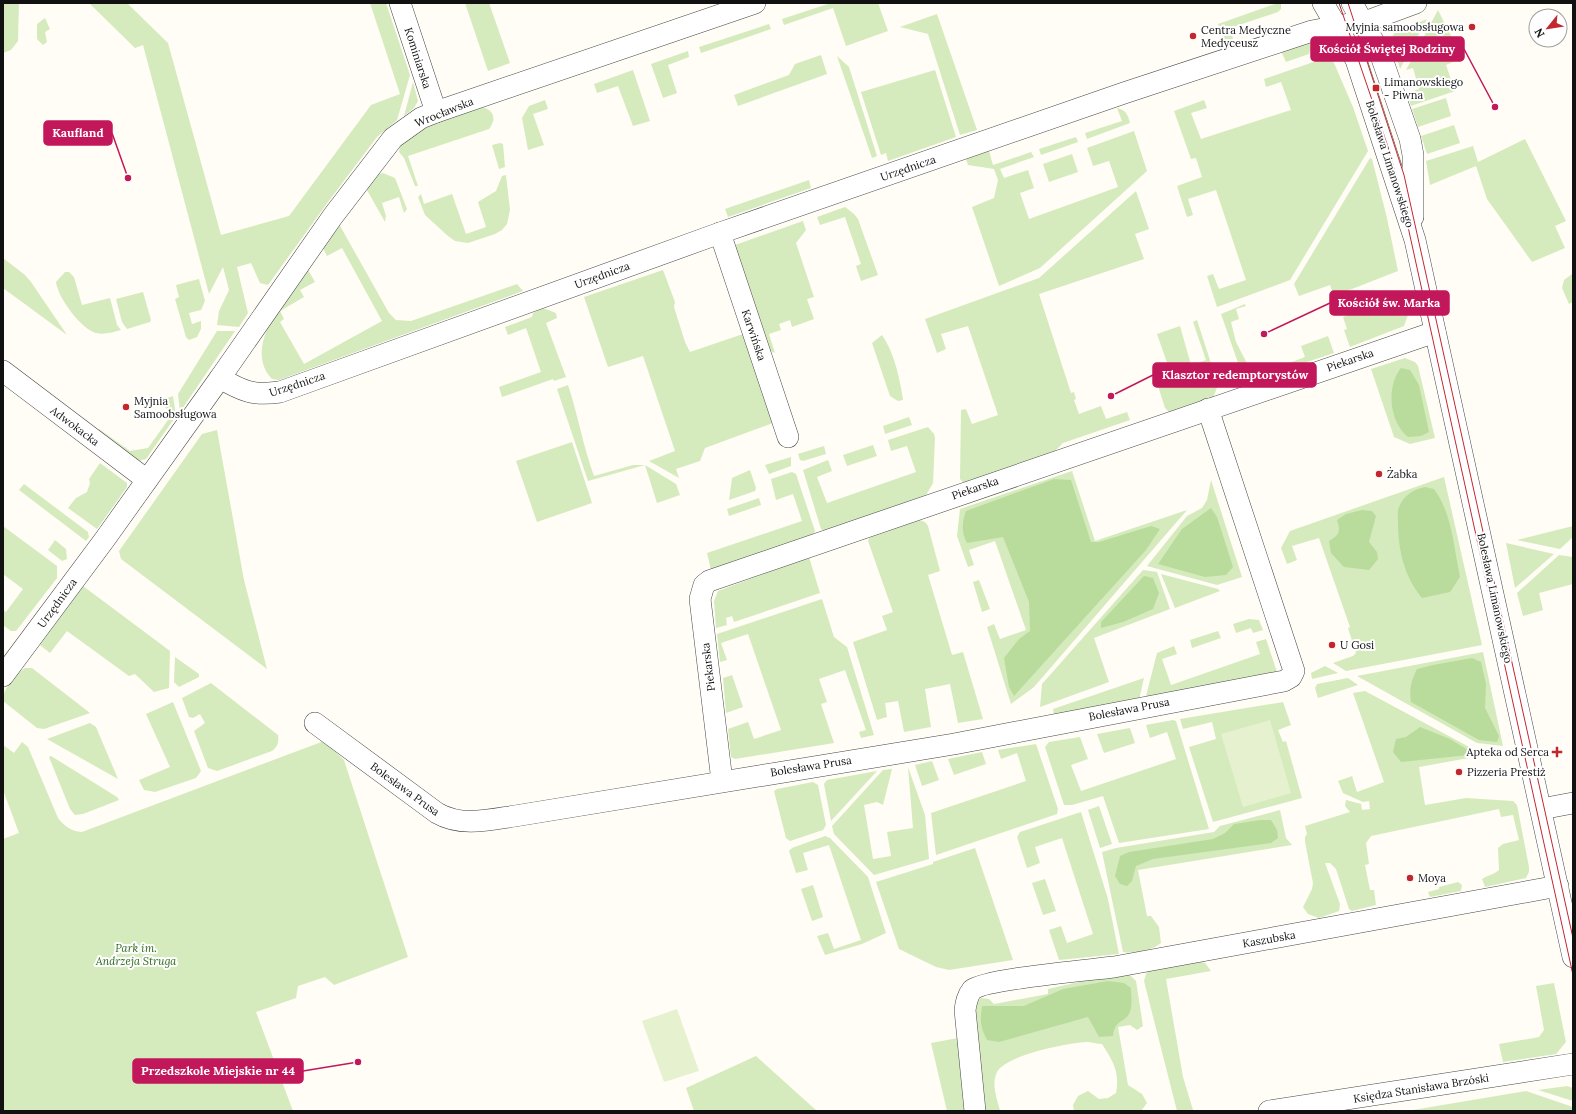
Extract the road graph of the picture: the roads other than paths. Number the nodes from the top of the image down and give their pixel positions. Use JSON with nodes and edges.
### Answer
{"nodes":[{"id":1,"x":400,"y":3,"type":"edge"},
{"id":2,"x":755,"y":3,"type":"edge"},
{"id":3,"x":1323,"y":3,"type":"edge"},
{"id":4,"x":1352,"y":3,"type":"edge"},
{"id":5,"x":1416,"y":3,"type":"edge"},
{"id":6,"x":1363,"y":22,"type":"junction"},
{"id":7,"x":1336,"y":26,"type":"junction"},
{"id":8,"x":436,"y":112,"type":"junction"},
{"id":9,"x":720,"y":233,"type":"junction"},
{"id":10,"x":1415,"y":240,"type":"junction"},
{"id":11,"x":1435,"y":332,"type":"junction"},
{"id":12,"x":3,"y":371,"type":"edge"},
{"id":13,"x":220,"y":378,"type":"junction"},
{"id":14,"x":1208,"y":409,"type":"junction"},
{"id":15,"x":788,"y":437,"type":"dead end"},
{"id":16,"x":147,"y":480,"type":"junction"},
{"id":17,"x":3,"y":676,"type":"edge"},
{"id":18,"x":315,"y":723,"type":"dead end"},
{"id":19,"x":722,"y":781,"type":"junction"},
{"id":20,"x":1573,"y":803,"type":"edge"},
{"id":21,"x":1541,"y":809,"type":"junction"},
{"id":22,"x":1558,"y":886,"type":"junction"},
{"id":23,"x":1573,"y":957,"type":"edge"},
{"id":24,"x":1573,"y":1064,"type":"edge"},
{"id":25,"x":975,"y":1111,"type":"edge"},
{"id":26,"x":1269,"y":1111,"type":"edge"}],
"edges":[{"from":1,"to":8,"type":"street","name":"Kominiarska"},
{"from":2,"to":8,"type":"street","name":"Wrocławska"},
{"from":3,"to":7,"type":"street","name":"Bolesława Limanowskiego"},
{"from":4,"to":6,"type":"street","name":"Bolesława Limanowskiego"},
{"from":5,"to":6,"type":"street","name":"Urzędnicza"},
{"from":6,"to":7,"type":"street","name":"Urzędnicza"},
{"from":6,"to":10,"type":"street","name":"Bolesława Limanowskiego"},
{"from":7,"to":9,"type":"street","name":"Urzędnicza"},
{"from":7,"to":10,"type":"street","name":"Bolesława Limanowskiego"},
{"from":8,"to":13,"type":"street","name":"Wrocławska"},
{"from":9,"to":13,"type":"street","name":"Urzędnicza"},
{"from":9,"to":15,"type":"street","name":"Karwińska"},
{"from":10,"to":11,"type":"street","name":"Bolesława Limanowskiego"},
{"from":11,"to":14,"type":"street","name":"Piekarska"},
{"from":11,"to":21,"type":"street","name":"Bolesława Limanowskiego"},
{"from":12,"to":16,"type":"street","name":"Adwokacka"},
{"from":13,"to":16,"type":"street","name":"Urzędnicza"},
{"from":14,"to":19,"type":"street","name":"Piekarska"},
{"from":14,"to":19,"type":"street","name":"Bolesława Prusa"},
{"from":16,"to":17,"type":"street","name":"Urzędnicza"},
{"from":18,"to":19,"type":"street","name":"Bolesława Prusa"},
{"from":20,"to":21,"type":"street"},
{"from":21,"to":22,"type":"street","name":"Bolesława Limanowskiego"},
{"from":22,"to":23,"type":"street","name":"Bolesława Limanowskiego"},
{"from":22,"to":25,"type":"street","name":"Kaszubska"},
{"from":24,"to":26,"type":"street","name":"Księdza Stanisława Brzóski"}]}
